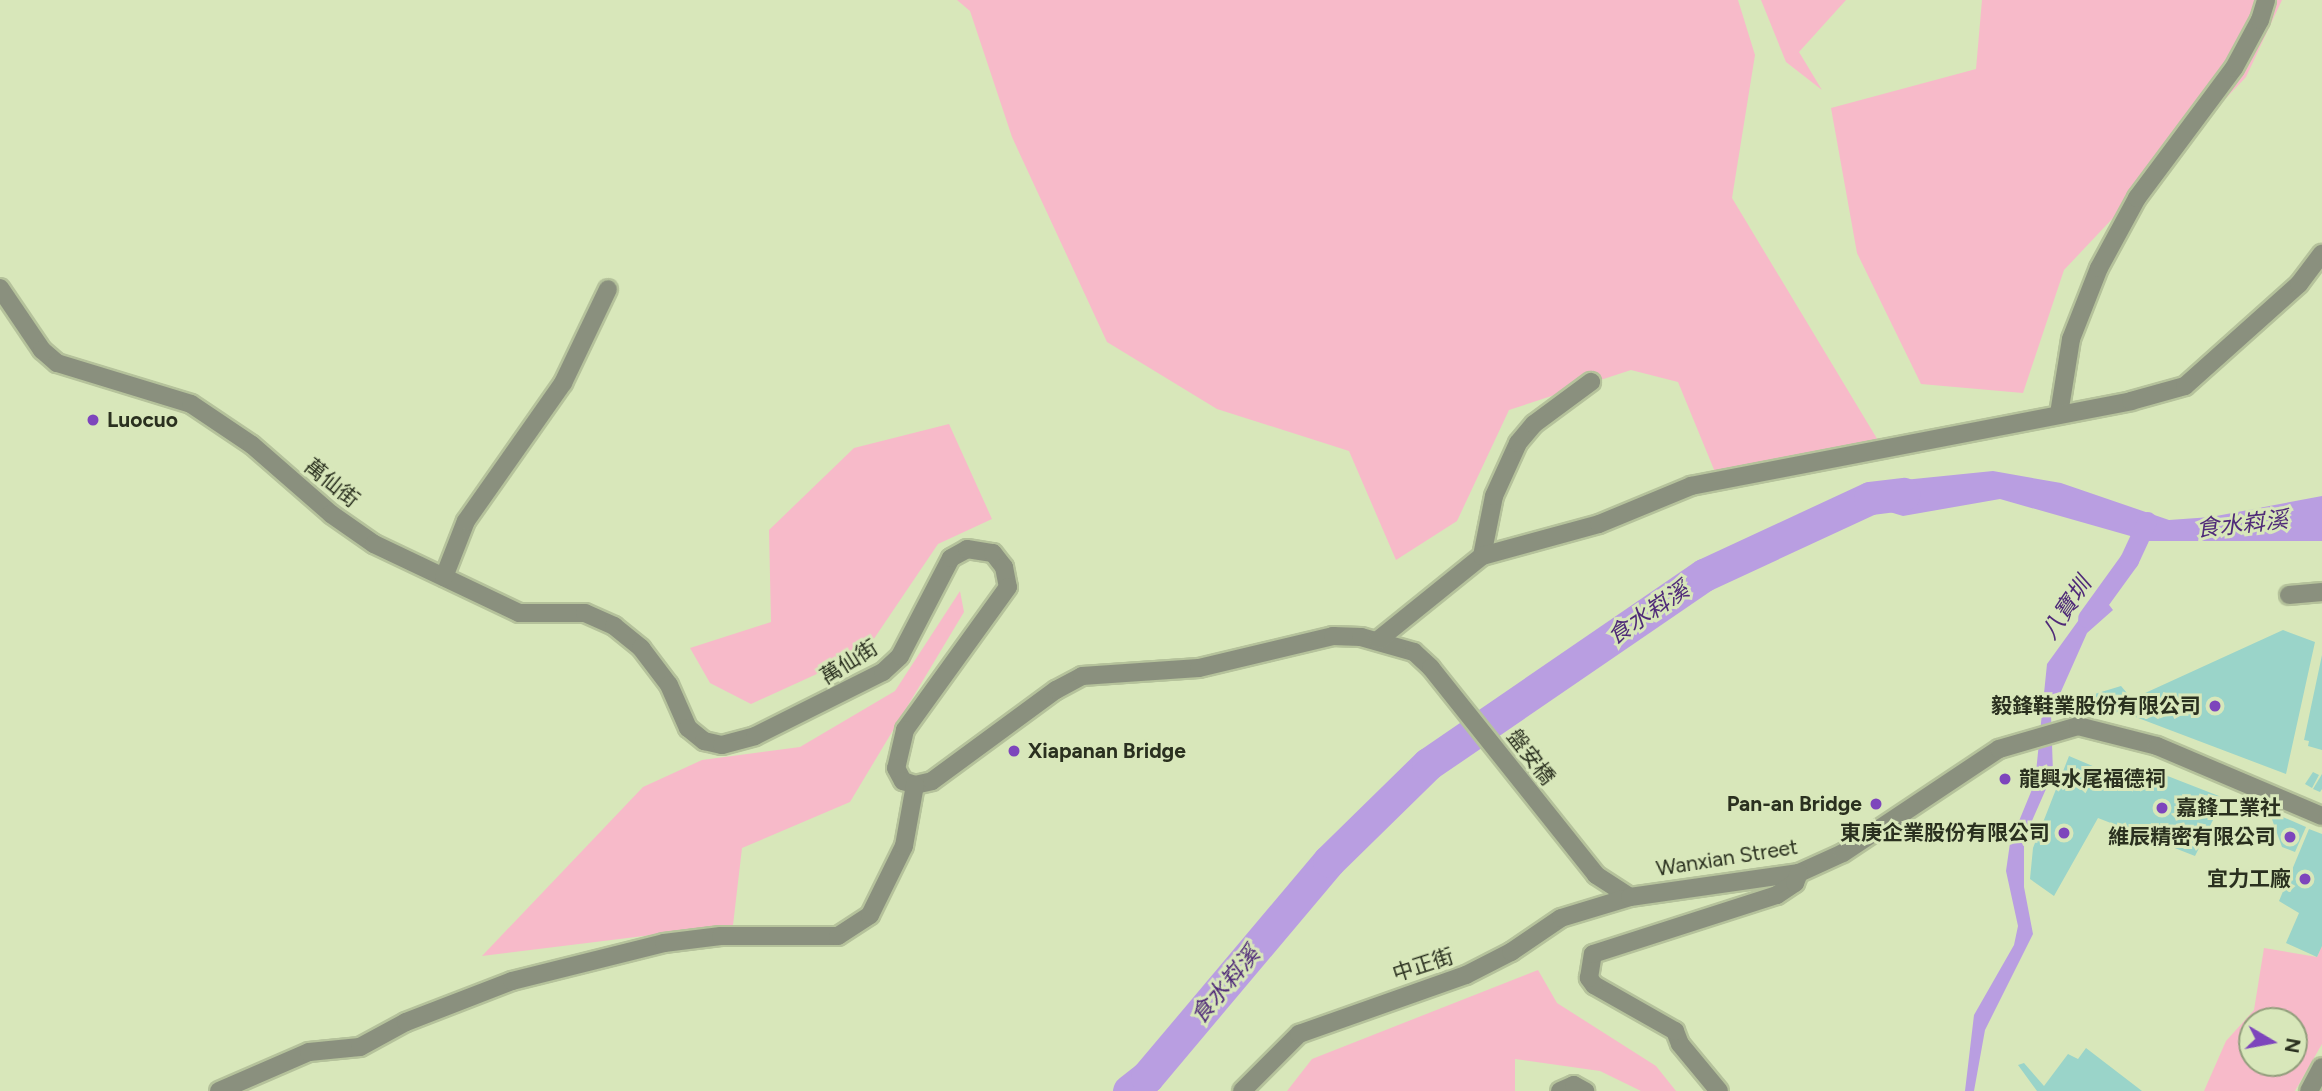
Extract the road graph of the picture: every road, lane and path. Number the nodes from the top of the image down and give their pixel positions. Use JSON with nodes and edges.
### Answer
{"nodes":[{"id":1,"x":2266,"y":0,"type":"edge"},
{"id":2,"x":2322,"y":254,"type":"edge"},
{"id":3,"x":0,"y":288,"type":"edge"},
{"id":4,"x":608,"y":289,"type":"dead end"},
{"id":5,"x":1591,"y":382,"type":"dead end"},
{"id":6,"x":2059,"y":414,"type":"junction"},
{"id":7,"x":1482,"y":556,"type":"junction"},
{"id":8,"x":444,"y":578,"type":"junction"},
{"id":9,"x":2322,"y":592,"type":"edge"},
{"id":10,"x":2289,"y":595,"type":"dead end"},
{"id":11,"x":1378,"y":640,"type":"junction"},
{"id":12,"x":915,"y":785,"type":"junction"},
{"id":13,"x":2322,"y":816,"type":"edge"},
{"id":14,"x":1799,"y":873,"type":"junction"},
{"id":15,"x":1630,"y":897,"type":"junction"},
{"id":16,"x":2322,"y":1067,"type":"edge"},
{"id":17,"x":219,"y":1091,"type":"edge"},
{"id":18,"x":1242,"y":1091,"type":"edge"},
{"id":19,"x":1560,"y":1091,"type":"edge"},
{"id":20,"x":1585,"y":1091,"type":"edge"},
{"id":21,"x":1719,"y":1091,"type":"edge"},
{"id":22,"x":2309,"y":1091,"type":"edge"}],
"edges":[{"from":1,"to":6,"type":"street"},
{"from":2,"to":6,"type":"street"},
{"from":3,"to":8,"type":"street","name":"萬仙街"},
{"from":4,"to":8,"type":"street"},
{"from":5,"to":7,"type":"street"},
{"from":6,"to":7,"type":"street"},
{"from":7,"to":11,"type":"street"},
{"from":8,"to":12,"type":"street","name":"萬仙街"},
{"from":9,"to":10,"type":"street"},
{"from":11,"to":12,"type":"street"},
{"from":11,"to":15,"type":"street","name":"盤安橋"},
{"from":12,"to":17,"type":"street"},
{"from":13,"to":14,"type":"street","name":"Wanxian Street"},
{"from":14,"to":15,"type":"street","name":"Wanxian Street"},
{"from":14,"to":21,"type":"street"},
{"from":15,"to":18,"type":"street","name":"中正街"},
{"from":16,"to":22,"type":"street"},
{"from":19,"to":20,"type":"street"}]}
